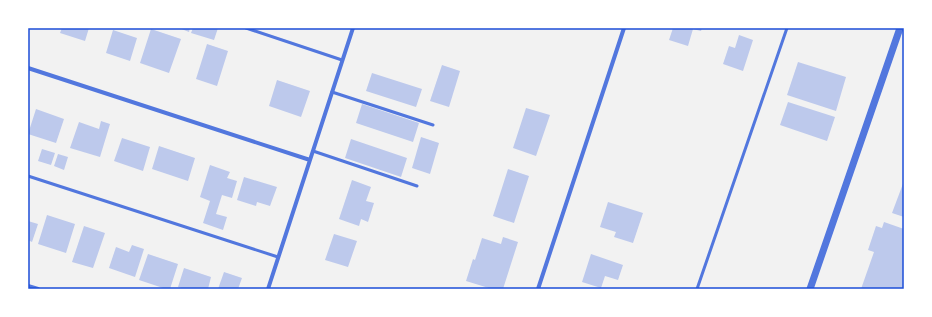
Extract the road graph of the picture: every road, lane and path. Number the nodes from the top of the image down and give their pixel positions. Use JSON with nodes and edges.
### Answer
{"nodes":[{"id":1,"x":246,"y":28,"type":"edge"},
{"id":2,"x":353,"y":28,"type":"edge"},
{"id":3,"x":624,"y":28,"type":"edge"},
{"id":4,"x":787,"y":28,"type":"edge"},
{"id":5,"x":900,"y":28,"type":"edge"},
{"id":6,"x":342,"y":60,"type":"junction"},
{"id":7,"x":28,"y":68,"type":"edge"},
{"id":8,"x":332,"y":92,"type":"junction"},
{"id":9,"x":433,"y":125,"type":"dead end"},
{"id":10,"x":313,"y":151,"type":"junction"},
{"id":11,"x":310,"y":160,"type":"junction"},
{"id":12,"x":28,"y":176,"type":"edge"},
{"id":13,"x":417,"y":186,"type":"dead end"},
{"id":14,"x":278,"y":257,"type":"junction"},
{"id":15,"x":28,"y":286,"type":"edge"},
{"id":16,"x":38,"y":289,"type":"edge"},
{"id":17,"x":268,"y":289,"type":"edge"},
{"id":18,"x":538,"y":289,"type":"edge"},
{"id":19,"x":697,"y":289,"type":"edge"},
{"id":20,"x":810,"y":289,"type":"edge"}],
"edges":[{"from":1,"to":6,"type":"lane"},
{"from":2,"to":6,"type":"street"},
{"from":3,"to":18,"type":"street"},
{"from":4,"to":19,"type":"lane"},
{"from":5,"to":20,"type":"street"},
{"from":6,"to":8,"type":"street"},
{"from":7,"to":11,"type":"street"},
{"from":8,"to":9,"type":"lane"},
{"from":8,"to":10,"type":"street"},
{"from":10,"to":11,"type":"street"},
{"from":10,"to":13,"type":"lane"},
{"from":11,"to":14,"type":"street"},
{"from":12,"to":14,"type":"lane"},
{"from":14,"to":17,"type":"street"},
{"from":15,"to":16,"type":"street"}]}
